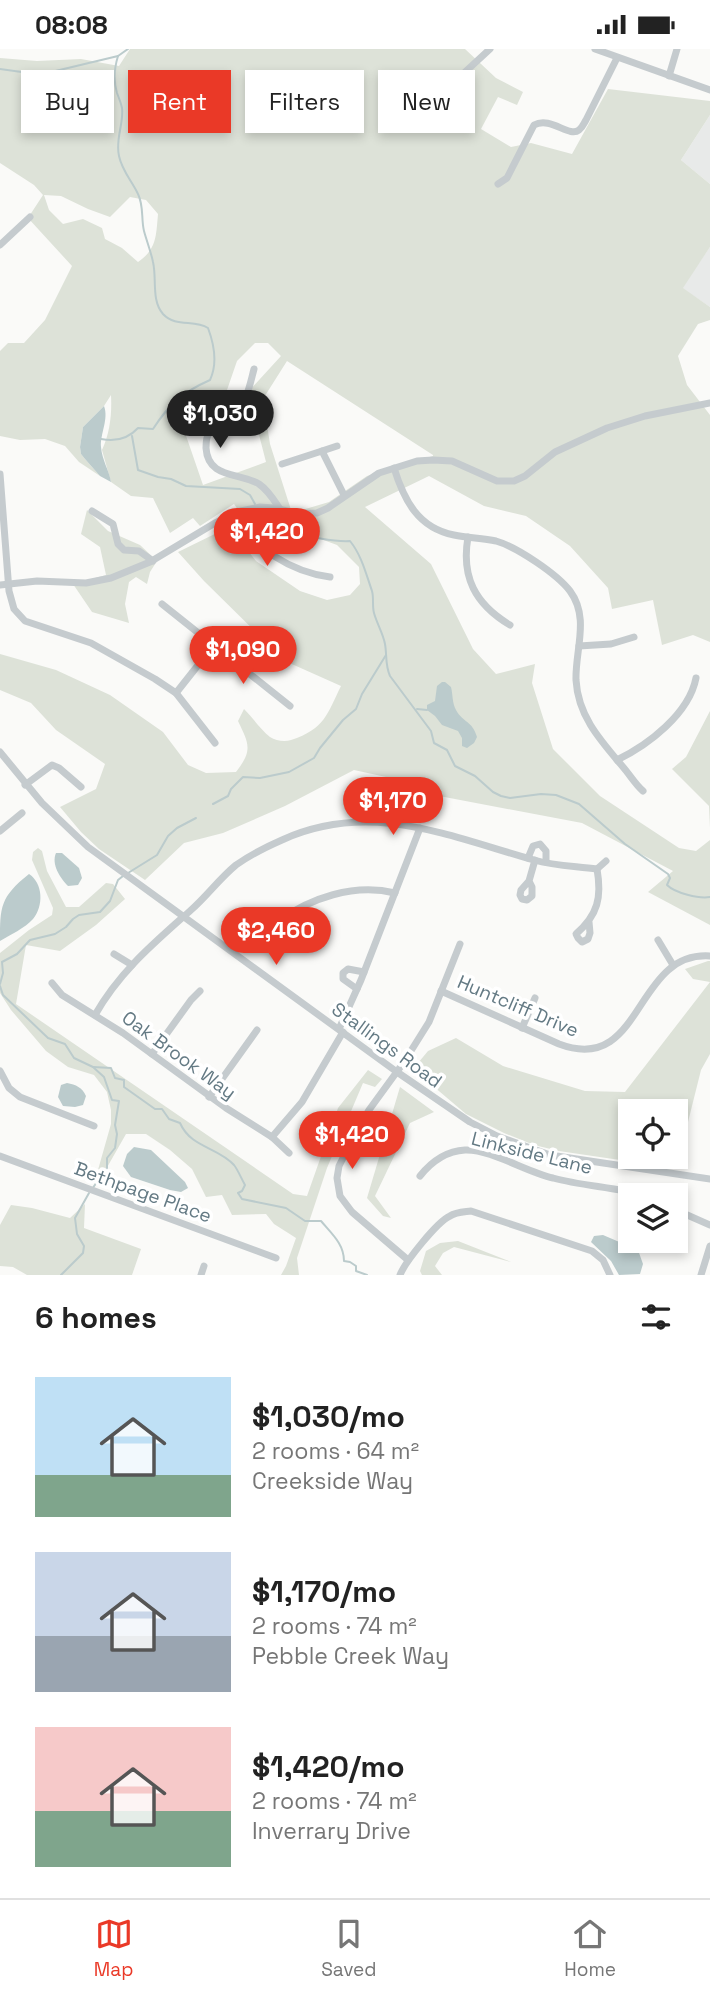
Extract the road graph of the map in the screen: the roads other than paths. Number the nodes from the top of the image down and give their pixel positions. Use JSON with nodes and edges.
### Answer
{"nodes":[{"id":1,"x":490,"y":49,"type":"edge"},
{"id":2,"x":595,"y":49,"type":"edge"},
{"id":3,"x":677,"y":49,"type":"edge"},
{"id":4,"x":617,"y":58,"type":"junction"},
{"id":5,"x":467,"y":70,"type":"edge"},
{"id":6,"x":669,"y":76,"type":"junction"},
{"id":7,"x":710,"y":90,"type":"edge"},
{"id":8,"x":498,"y":184,"type":"dead end"},
{"id":9,"x":30,"y":217,"type":"dead end"},
{"id":10,"x":0,"y":245,"type":"edge"},
{"id":11,"x":254,"y":369,"type":"dead end"},
{"id":12,"x":710,"y":403,"type":"edge"},
{"id":13,"x":337,"y":446,"type":"dead end"},
{"id":14,"x":322,"y":451,"type":"junction"},
{"id":15,"x":282,"y":464,"type":"dead end"},
{"id":16,"x":394,"y":468,"type":"junction"},
{"id":17,"x":0,"y":474,"type":"edge"},
{"id":18,"x":344,"y":495,"type":"junction"},
{"id":19,"x":280,"y":510,"type":"junction"},
{"id":20,"x":93,"y":511,"type":"dead end"},
{"id":21,"x":231,"y":515,"type":"junction"},
{"id":22,"x":468,"y":537,"type":"junction"},
{"id":23,"x":153,"y":561,"type":"junction"},
{"id":24,"x":330,"y":577,"type":"dead end"},
{"id":25,"x":4,"y":584,"type":"edge"},
{"id":26,"x":162,"y":604,"type":"dead end"},
{"id":27,"x":510,"y":625,"type":"dead end"},
{"id":28,"x":634,"y":637,"type":"dead end"},
{"id":29,"x":214,"y":645,"type":"junction"},
{"id":30,"x":579,"y":646,"type":"junction"},
{"id":31,"x":696,"y":678,"type":"dead end"},
{"id":32,"x":176,"y":693,"type":"junction"},
{"id":33,"x":290,"y":706,"type":"dead end"},
{"id":34,"x":215,"y":743,"type":"dead end"},
{"id":35,"x":0,"y":752,"type":"edge"},
{"id":36,"x":617,"y":760,"type":"junction"},
{"id":37,"x":25,"y":785,"type":"junction"},
{"id":38,"x":81,"y":787,"type":"dead end"},
{"id":39,"x":643,"y":791,"type":"dead end"},
{"id":40,"x":22,"y":813,"type":"dead end"},
{"id":41,"x":1,"y":828,"type":"edge"},
{"id":42,"x":420,"y":828,"type":"junction"},
{"id":43,"x":531,"y":859,"type":"junction"},
{"id":44,"x":606,"y":861,"type":"dead end"},
{"id":45,"x":546,"y":862,"type":"junction"},
{"id":46,"x":597,"y":869,"type":"junction"},
{"id":47,"x":529,"y":881,"type":"dead end"},
{"id":48,"x":395,"y":893,"type":"junction"},
{"id":49,"x":183,"y":916,"type":"junction"},
{"id":50,"x":277,"y":922,"type":"dead end"},
{"id":51,"x":589,"y":922,"type":"dead end"},
{"id":52,"x":658,"y":940,"type":"dead end"},
{"id":53,"x":460,"y":944,"type":"dead end"},
{"id":54,"x":114,"y":954,"type":"dead end"},
{"id":55,"x":710,"y":956,"type":"edge"},
{"id":56,"x":132,"y":965,"type":"junction"},
{"id":57,"x":673,"y":965,"type":"junction"},
{"id":58,"x":364,"y":972,"type":"junction"},
{"id":59,"x":52,"y":983,"type":"dead end"},
{"id":60,"x":357,"y":989,"type":"junction"},
{"id":61,"x":200,"y":991,"type":"dead end"},
{"id":62,"x":441,"y":991,"type":"junction"},
{"id":63,"x":535,"y":998,"type":"dead end"},
{"id":64,"x":95,"y":1015,"type":"junction"},
{"id":65,"x":522,"y":1028,"type":"junction"},
{"id":66,"x":257,"y":1030,"type":"dead end"},
{"id":67,"x":341,"y":1031,"type":"junction"},
{"id":68,"x":152,"y":1054,"type":"junction"},
{"id":69,"x":0,"y":1071,"type":"edge"},
{"id":70,"x":397,"y":1072,"type":"junction"},
{"id":71,"x":209,"y":1097,"type":"junction"},
{"id":72,"x":94,"y":1126,"type":"dead end"},
{"id":73,"x":272,"y":1137,"type":"junction"},
{"id":74,"x":289,"y":1153,"type":"dead end"},
{"id":75,"x":0,"y":1156,"type":"edge"},
{"id":76,"x":420,"y":1176,"type":"dead end"},
{"id":77,"x":710,"y":1179,"type":"edge"},
{"id":78,"x":618,"y":1190,"type":"edge"},
{"id":79,"x":688,"y":1215,"type":"edge"},
{"id":80,"x":710,"y":1225,"type":"edge"},
{"id":81,"x":710,"y":1246,"type":"edge"},
{"id":82,"x":276,"y":1258,"type":"dead end"},
{"id":83,"x":408,"y":1260,"type":"junction"},
{"id":84,"x":204,"y":1266,"type":"dead end"},
{"id":85,"x":201,"y":1275,"type":"edge"},
{"id":86,"x":400,"y":1275,"type":"edge"},
{"id":87,"x":610,"y":1275,"type":"edge"},
{"id":88,"x":701,"y":1275,"type":"edge"}],
"edges":[{"from":1,"to":5,"type":"street"},
{"from":2,"to":4,"type":"street"},
{"from":3,"to":6,"type":"street"},
{"from":4,"to":6,"type":"street"},
{"from":4,"to":8,"type":"street"},
{"from":6,"to":7,"type":"street"},
{"from":9,"to":10,"type":"street"},
{"from":11,"to":19,"type":"street"},
{"from":12,"to":16,"type":"street"},
{"from":13,"to":14,"type":"street"},
{"from":14,"to":15,"type":"street"},
{"from":14,"to":18,"type":"street"},
{"from":16,"to":18,"type":"street"},
{"from":16,"to":22,"type":"street"},
{"from":17,"to":25,"type":"street"},
{"from":18,"to":19,"type":"street"},
{"from":19,"to":21,"type":"street"},
{"from":20,"to":23,"type":"street"},
{"from":21,"to":23,"type":"street"},
{"from":21,"to":24,"type":"street"},
{"from":22,"to":27,"type":"street"},
{"from":22,"to":30,"type":"street"},
{"from":23,"to":25,"type":"street"},
{"from":25,"to":32,"type":"street"},
{"from":26,"to":29,"type":"street"},
{"from":28,"to":30,"type":"street"},
{"from":29,"to":32,"type":"street"},
{"from":29,"to":33,"type":"street"},
{"from":30,"to":36,"type":"street"},
{"from":31,"to":36,"type":"street"},
{"from":32,"to":34,"type":"street"},
{"from":35,"to":37,"type":"street","name":"Stallings Road"},
{"from":36,"to":39,"type":"street"},
{"from":37,"to":38,"type":"street"},
{"from":37,"to":49,"type":"street","name":"Stallings Road"},
{"from":40,"to":41,"type":"street"},
{"from":42,"to":43,"type":"street"},
{"from":42,"to":48,"type":"street"},
{"from":42,"to":49,"type":"street"},
{"from":43,"to":45,"type":"street"},
{"from":43,"to":45,"type":"street"},
{"from":43,"to":47,"type":"street"},
{"from":44,"to":46,"type":"street"},
{"from":45,"to":46,"type":"street"},
{"from":46,"to":51,"type":"street"},
{"from":48,"to":50,"type":"street"},
{"from":48,"to":58,"type":"street"},
{"from":49,"to":56,"type":"street"},
{"from":49,"to":67,"type":"street","name":"Stallings Road"},
{"from":52,"to":57,"type":"street"},
{"from":53,"to":62,"type":"street"},
{"from":54,"to":56,"type":"street"},
{"from":55,"to":57,"type":"street"},
{"from":56,"to":64,"type":"street"},
{"from":57,"to":65,"type":"street","name":"Huntcliff Drive"},
{"from":58,"to":60,"type":"street"},
{"from":58,"to":60,"type":"street"},
{"from":59,"to":64,"type":"street","name":"Oak Brook Way"},
{"from":60,"to":67,"type":"street"},
{"from":61,"to":68,"type":"street"},
{"from":62,"to":65,"type":"street","name":"Huntcliff Drive"},
{"from":62,"to":70,"type":"street"},
{"from":63,"to":65,"type":"street"},
{"from":64,"to":68,"type":"street","name":"Oak Brook Way"},
{"from":66,"to":71,"type":"street"},
{"from":67,"to":70,"type":"street","name":"Stallings Road"},
{"from":67,"to":73,"type":"street"},
{"from":68,"to":71,"type":"street","name":"Oak Brook Way"},
{"from":69,"to":72,"type":"street"},
{"from":70,"to":77,"type":"street","name":"Stallings Road"},
{"from":70,"to":83,"type":"street"},
{"from":71,"to":73,"type":"street","name":"Oak Brook Way"},
{"from":73,"to":74,"type":"street","name":"Oak Brook Way"},
{"from":75,"to":82,"type":"street","name":"Bethpage Place"},
{"from":76,"to":78,"type":"street","name":"Linkside Lane"},
{"from":79,"to":80,"type":"street"},
{"from":81,"to":88,"type":"street"},
{"from":83,"to":86,"type":"street"},
{"from":83,"to":87,"type":"street"},
{"from":84,"to":85,"type":"street"}]}
